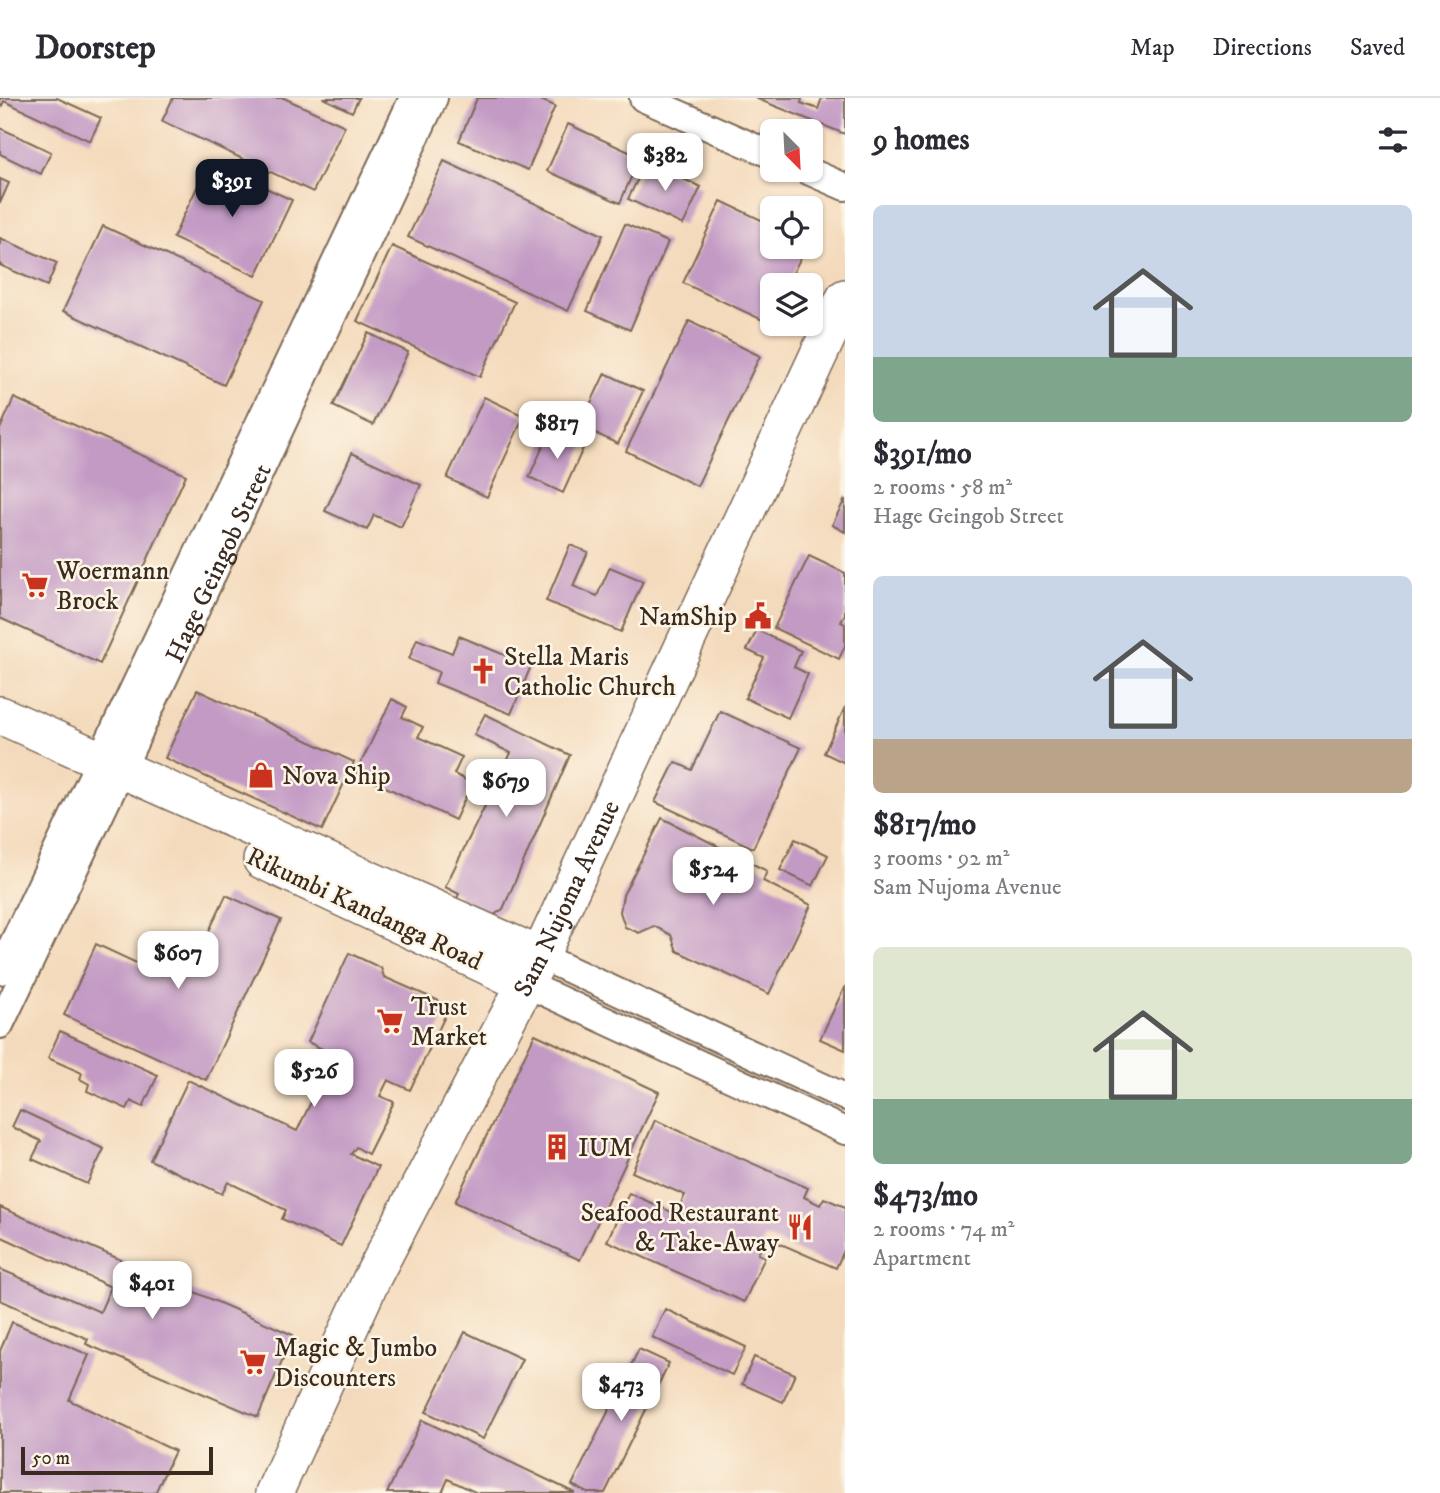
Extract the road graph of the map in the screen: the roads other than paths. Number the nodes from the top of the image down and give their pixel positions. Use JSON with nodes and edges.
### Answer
{"nodes":[{"id":1,"x":413,"y":98,"type":"edge"},
{"id":2,"x":434,"y":98,"type":"edge"},
{"id":3,"x":643,"y":98,"type":"edge"},
{"id":4,"x":760,"y":150,"type":"edge"},
{"id":5,"x":823,"y":177,"type":"edge"},
{"id":6,"x":845,"y":187,"type":"edge"},
{"id":7,"x":845,"y":298,"type":"edge"},
{"id":8,"x":0,"y":715,"type":"edge"},
{"id":9,"x":0,"y":738,"type":"edge"},
{"id":10,"x":106,"y":775,"type":"junction"},
{"id":11,"x":532,"y":970,"type":"junction"},
{"id":12,"x":0,"y":971,"type":"edge"},
{"id":13,"x":0,"y":1025,"type":"edge"},
{"id":14,"x":845,"y":1097,"type":"edge"},
{"id":15,"x":845,"y":1131,"type":"edge"},
{"id":16,"x":274,"y":1493,"type":"edge"}],
"edges":[{"from":1,"to":10,"type":"street","name":"Hage Geingob Street"},
{"from":2,"to":10,"type":"street","name":"Hage Geingob Street"},
{"from":3,"to":4,"type":"street"},
{"from":5,"to":6,"type":"street"},
{"from":7,"to":11,"type":"main road","name":"Sam Nujoma Avenue"},
{"from":8,"to":10,"type":"main road","name":"Rikumbi Kandanga Road"},
{"from":9,"to":10,"type":"main road","name":"Rikumbi Kandanga Road"},
{"from":10,"to":11,"type":"main road","name":"Rikumbi Kandanga Road"},
{"from":10,"to":12,"type":"street","name":"Hage Geingob Street"},
{"from":10,"to":13,"type":"street","name":"Hage Geingob Street"},
{"from":11,"to":14,"type":"street","name":"Rikumbi Kandanga Road"},
{"from":11,"to":15,"type":"street","name":"Rikumbi Kandanga Road"},
{"from":11,"to":16,"type":"main road","name":"Sam Nujoma Avenue"}]}
